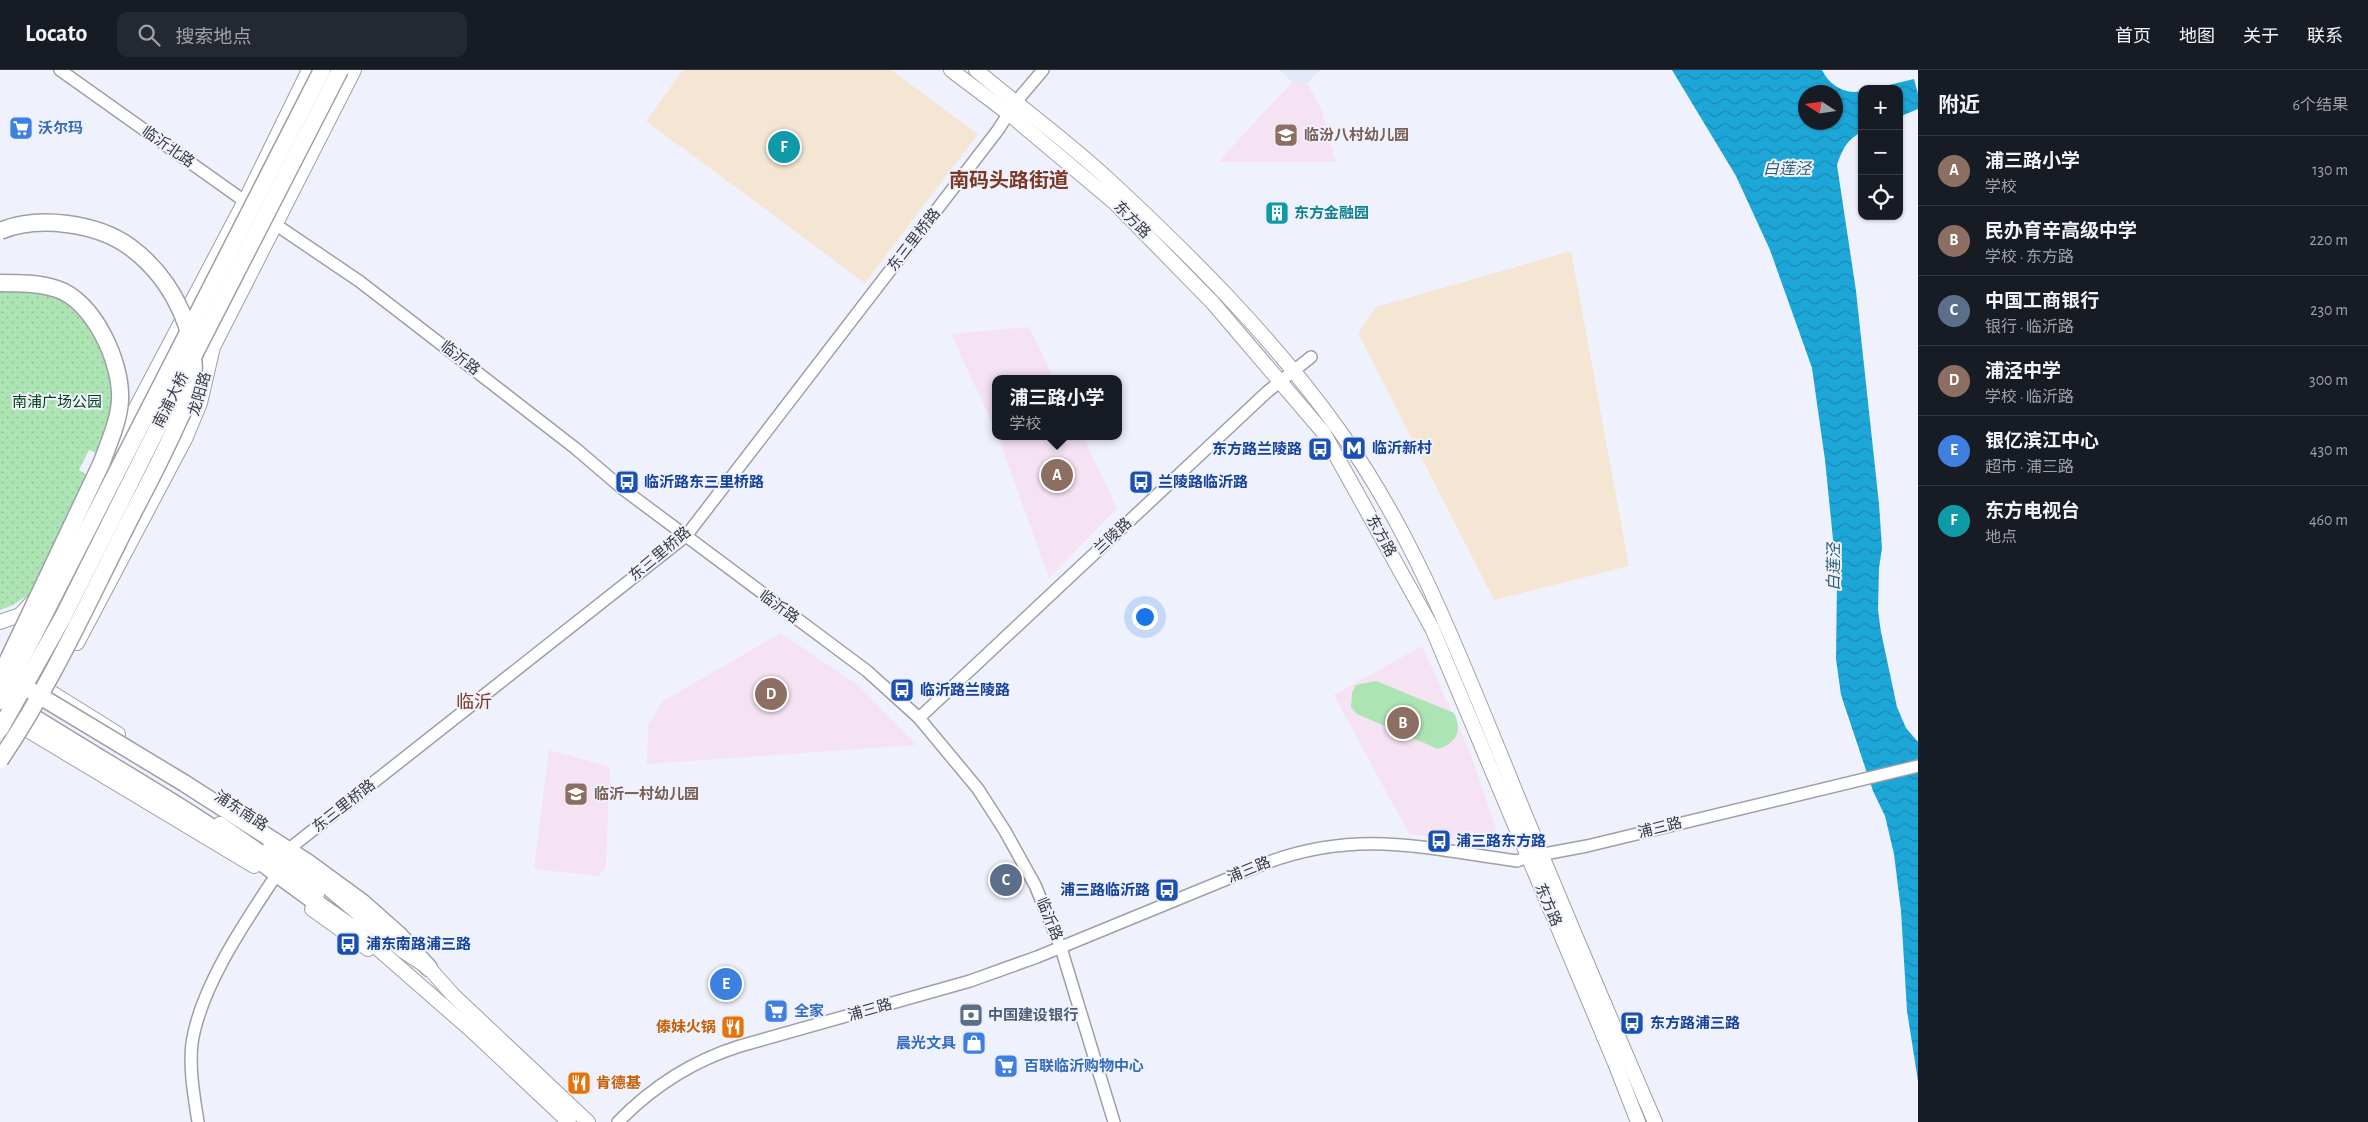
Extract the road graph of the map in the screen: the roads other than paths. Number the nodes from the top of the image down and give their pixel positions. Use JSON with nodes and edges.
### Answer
{"nodes":[{"id":1,"x":60,"y":70,"type":"edge"},
{"id":2,"x":308,"y":70,"type":"edge"},
{"id":3,"x":322,"y":70,"type":"edge"},
{"id":4,"x":340,"y":70,"type":"edge"},
{"id":5,"x":354,"y":70,"type":"edge"},
{"id":6,"x":952,"y":70,"type":"edge"},
{"id":7,"x":976,"y":70,"type":"edge"},
{"id":8,"x":1044,"y":70,"type":"edge"},
{"id":9,"x":1012,"y":108,"type":"junction"},
{"id":10,"x":245,"y":201,"type":"junction"},
{"id":11,"x":275,"y":225,"type":"junction"},
{"id":12,"x":0,"y":231,"type":"edge"},
{"id":13,"x":0,"y":283,"type":"edge"},
{"id":14,"x":1311,"y":357,"type":"dead end"},
{"id":15,"x":1294,"y":371,"type":"junction"},
{"id":16,"x":1279,"y":381,"type":"junction"},
{"id":17,"x":686,"y":536,"type":"junction"},
{"id":18,"x":0,"y":622,"type":"edge"},
{"id":19,"x":0,"y":660,"type":"edge"},
{"id":20,"x":0,"y":672,"type":"edge"},
{"id":21,"x":0,"y":678,"type":"edge"},
{"id":22,"x":0,"y":689,"type":"edge"},
{"id":23,"x":50,"y":693,"type":"junction"},
{"id":24,"x":0,"y":696,"type":"edge"},
{"id":25,"x":40,"y":709,"type":"junction"},
{"id":26,"x":1,"y":716,"type":"edge"},
{"id":27,"x":919,"y":718,"type":"junction"},
{"id":28,"x":0,"y":760,"type":"edge"},
{"id":29,"x":1918,"y":766,"type":"edge"},
{"id":30,"x":294,"y":846,"type":"junction"},
{"id":31,"x":1535,"y":856,"type":"junction"},
{"id":32,"x":273,"y":880,"type":"junction"},
{"id":33,"x":359,"y":932,"type":"junction"},
{"id":34,"x":1061,"y":948,"type":"junction"},
{"id":35,"x":428,"y":968,"type":"junction"},
{"id":36,"x":404,"y":971,"type":"junction"},
{"id":37,"x":453,"y":995,"type":"junction"},
{"id":38,"x":198,"y":1122,"type":"edge"},
{"id":39,"x":569,"y":1122,"type":"edge"},
{"id":40,"x":588,"y":1122,"type":"edge"},
{"id":41,"x":618,"y":1122,"type":"edge"},
{"id":42,"x":1114,"y":1122,"type":"edge"},
{"id":43,"x":1638,"y":1122,"type":"edge"},
{"id":44,"x":1656,"y":1122,"type":"edge"}],
"edges":[{"from":1,"to":10,"type":"street","name":"临沂北路"},
{"from":2,"to":10,"type":"main road"},
{"from":3,"to":26,"type":"highway","name":"南浦大桥","bridge":true},
{"from":4,"to":26,"type":"highway","name":"南浦大桥","bridge":true},
{"from":5,"to":11,"type":"main road","name":"龙阳路"},
{"from":6,"to":9,"type":"main road","name":"东方路"},
{"from":7,"to":9,"type":"main road","name":"东方路"},
{"from":8,"to":9,"type":"street","name":"东三里桥路"},
{"from":9,"to":15,"type":"main road","name":"东方路"},
{"from":9,"to":16,"type":"main road","name":"东方路"},
{"from":9,"to":17,"type":"street","name":"东三里桥路"},
{"from":10,"to":11,"type":"street","name":"临沂北路"},
{"from":10,"to":18,"type":"main road"},
{"from":11,"to":17,"type":"street","name":"临沂路"},
{"from":11,"to":23,"type":"main road","name":"龙阳路"},
{"from":12,"to":28,"type":"highway","bridge":true},
{"from":13,"to":21,"type":"highway","bridge":true},
{"from":14,"to":15,"type":"street","name":"兰陵路"},
{"from":15,"to":16,"type":"street","name":"兰陵路"},
{"from":15,"to":31,"type":"main road","name":"东方路"},
{"from":16,"to":27,"type":"street","name":"兰陵路"},
{"from":16,"to":31,"type":"main road","name":"东方路"},
{"from":17,"to":27,"type":"street","name":"临沂路"},
{"from":17,"to":30,"type":"street","name":"东三里桥路"},
{"from":19,"to":23,"type":"main road","name":"浦东南路"},
{"from":20,"to":35,"type":"highway","bridge":true},
{"from":21,"to":25,"type":"main road","name":"浦东南路"},
{"from":22,"to":25,"type":"main road","name":"浦东南路"},
{"from":23,"to":25,"type":"main road","name":"龙阳路"},
{"from":23,"to":30,"type":"main road","name":"浦东南路"},
{"from":24,"to":33,"type":"highway","bridge":true},
{"from":25,"to":33,"type":"main road","name":"浦东南路"},
{"from":25,"to":35,"type":"main road","name":"浦东南路"},
{"from":26,"to":32,"type":"main road","name":"浦东南路"},
{"from":27,"to":34,"type":"street","name":"临沂路"},
{"from":29,"to":31,"type":"street","name":"浦三路"},
{"from":30,"to":37,"type":"main road","name":"浦东南路"},
{"from":31,"to":34,"type":"street","name":"浦三路"},
{"from":31,"to":43,"type":"main road","name":"东方路"},
{"from":31,"to":44,"type":"main road","name":"东方路"},
{"from":32,"to":36,"type":"main road","name":"浦东南路"},
{"from":32,"to":38,"type":"street"},
{"from":33,"to":36,"type":"main road","name":"浦东南路"},
{"from":34,"to":41,"type":"street","name":"浦三路"},
{"from":34,"to":42,"type":"street","name":"临沂路"},
{"from":35,"to":37,"type":"main road","name":"浦东南路"},
{"from":36,"to":39,"type":"main road","name":"浦东南路"},
{"from":37,"to":40,"type":"main road","name":"浦东南路"}]}
